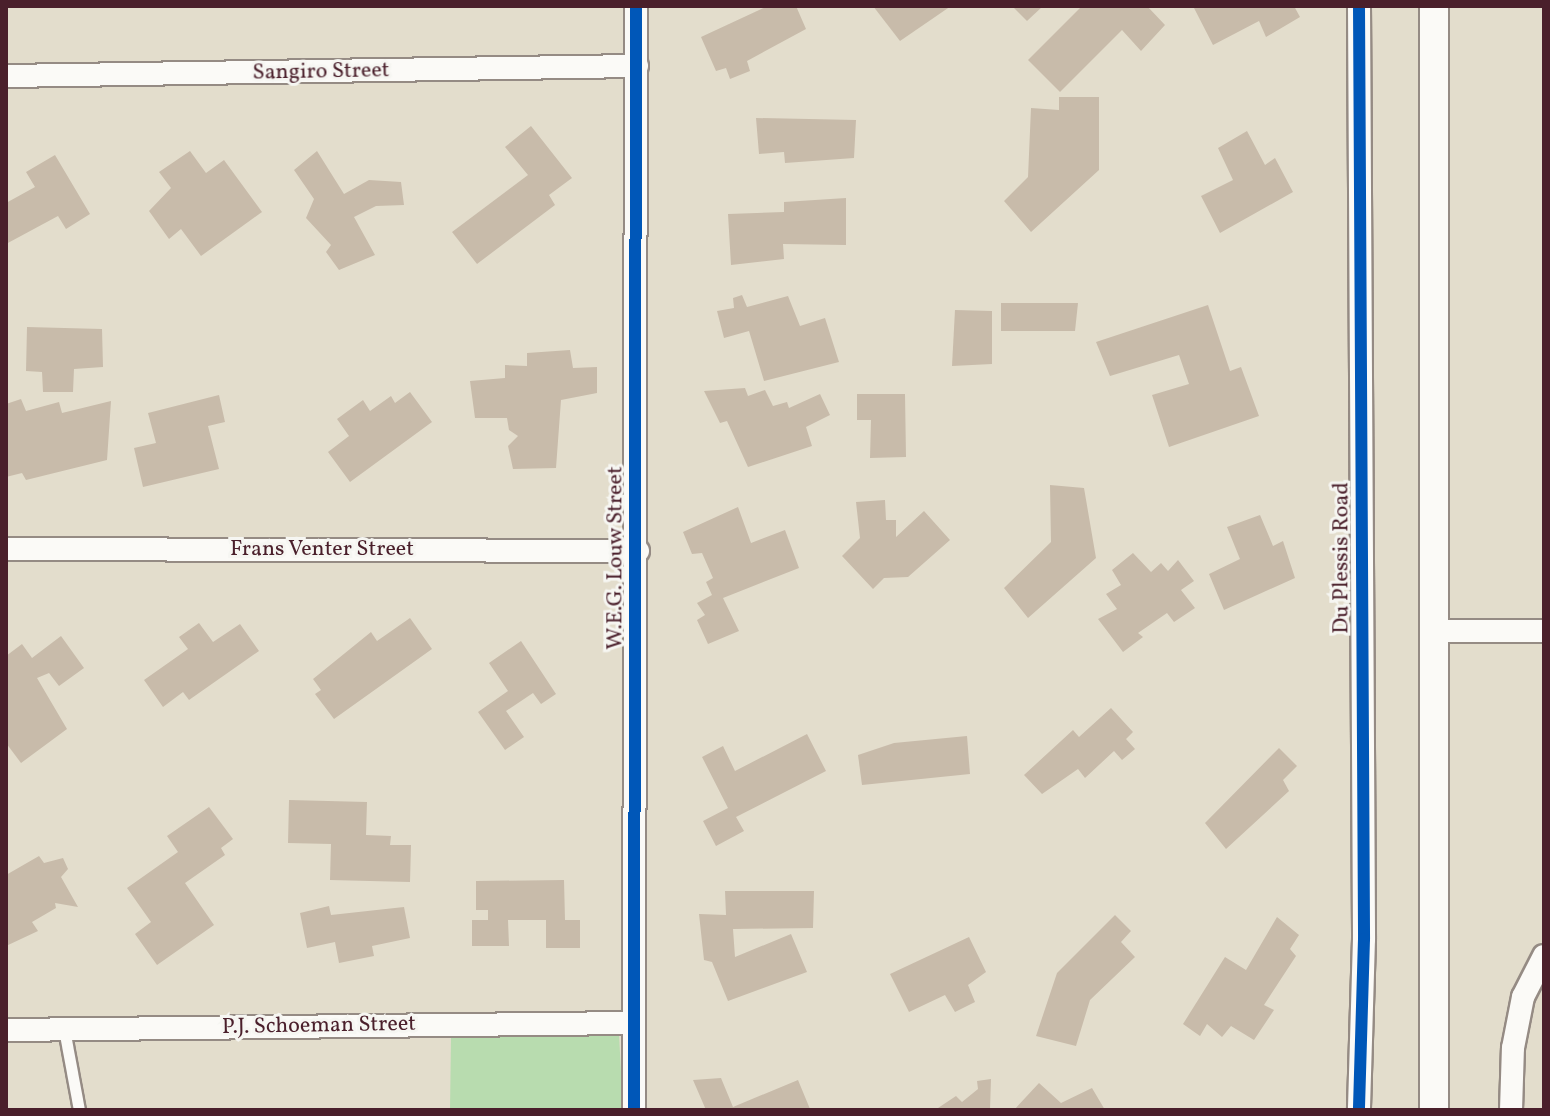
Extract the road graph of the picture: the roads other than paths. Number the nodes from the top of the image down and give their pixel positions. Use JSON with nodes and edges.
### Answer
{"nodes":[{"id":1,"x":636,"y":6,"type":"edge"},
{"id":2,"x":1359,"y":6,"type":"edge"},
{"id":3,"x":1434,"y":6,"type":"edge"},
{"id":4,"x":637,"y":66,"type":"junction"},
{"id":5,"x":6,"y":76,"type":"edge"},
{"id":6,"x":6,"y":549,"type":"edge"},
{"id":7,"x":638,"y":551,"type":"junction"},
{"id":8,"x":1433,"y":631,"type":"junction"},
{"id":9,"x":1544,"y":631,"type":"edge"},
{"id":10,"x":1544,"y":956,"type":"edge"},
{"id":11,"x":632,"y":1023,"type":"junction"},
{"id":12,"x":64,"y":1029,"type":"junction"},
{"id":13,"x":6,"y":1030,"type":"edge"},
{"id":14,"x":79,"y":1110,"type":"edge"},
{"id":15,"x":634,"y":1110,"type":"edge"},
{"id":16,"x":1359,"y":1110,"type":"edge"},
{"id":17,"x":1434,"y":1110,"type":"edge"},
{"id":18,"x":1511,"y":1110,"type":"edge"}],
"edges":[{"from":1,"to":4,"type":"street","name":"W.E.G. Louw Street"},
{"from":2,"to":16,"type":"street","name":"Du Plessis Road"},
{"from":3,"to":8,"type":"street"},
{"from":4,"to":5,"type":"street","name":"Sangiro Street"},
{"from":4,"to":7,"type":"street","name":"W.E.G. Louw Street"},
{"from":6,"to":7,"type":"street","name":"Frans Venter Street"},
{"from":7,"to":11,"type":"street","name":"W.E.G. Louw Street"},
{"from":8,"to":9,"type":"street"},
{"from":8,"to":17,"type":"street"},
{"from":10,"to":18,"type":"street"},
{"from":11,"to":12,"type":"street","name":"P.J. Schoeman Street"},
{"from":11,"to":15,"type":"street","name":"W.E.G. Louw Street"},
{"from":12,"to":13,"type":"street","name":"P.J. Schoeman Street"},
{"from":12,"to":14,"type":"lane"}]}
